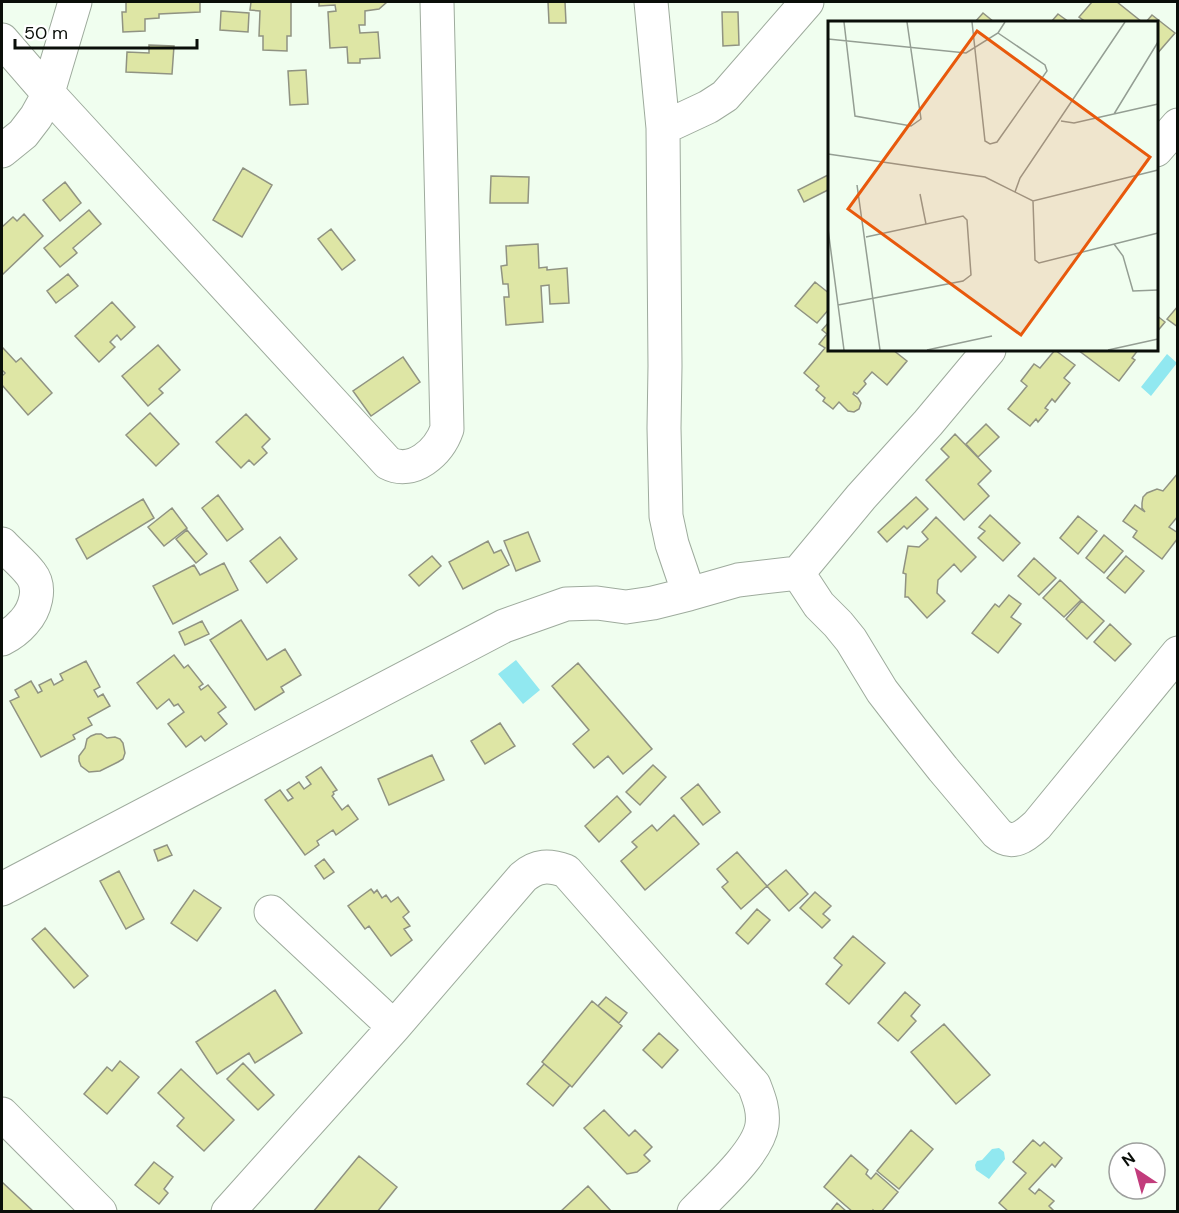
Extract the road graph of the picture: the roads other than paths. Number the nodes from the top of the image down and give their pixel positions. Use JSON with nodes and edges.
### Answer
{"nodes":[{"id":1,"x":75,"y":2,"type":"edge"},
{"id":2,"x":437,"y":2,"type":"edge"},
{"id":3,"x":651,"y":2,"type":"edge"},
{"id":4,"x":807,"y":2,"type":"edge"},
{"id":5,"x":2,"y":40,"type":"edge"},
{"id":6,"x":48,"y":92,"type":"junction"},
{"id":7,"x":1178,"y":125,"type":"edge"},
{"id":8,"x":663,"y":128,"type":"junction"},
{"id":9,"x":1158,"y":148,"type":"edge"},
{"id":10,"x":2,"y":151,"type":"edge"},
{"id":11,"x":988,"y":351,"type":"edge"},
{"id":12,"x":2,"y":544,"type":"edge"},
{"id":13,"x":798,"y":573,"type":"junction"},
{"id":14,"x":689,"y":594,"type":"junction"},
{"id":15,"x":2,"y":639,"type":"edge"},
{"id":16,"x":1178,"y":653,"type":"edge"},
{"id":17,"x":2,"y":889,"type":"edge"},
{"id":18,"x":271,"y":912,"type":"dead end"},
{"id":19,"x":394,"y":1027,"type":"junction"},
{"id":20,"x":2,"y":1114,"type":"edge"},
{"id":21,"x":100,"y":1212,"type":"edge"},
{"id":22,"x":228,"y":1212,"type":"edge"},
{"id":23,"x":694,"y":1212,"type":"edge"}],
"edges":[{"from":1,"to":6,"type":"street"},
{"from":2,"to":6,"type":"street"},
{"from":3,"to":8,"type":"street"},
{"from":4,"to":8,"type":"street"},
{"from":5,"to":6,"type":"street"},
{"from":6,"to":10,"type":"street"},
{"from":7,"to":9,"type":"street"},
{"from":8,"to":14,"type":"street"},
{"from":11,"to":13,"type":"street"},
{"from":12,"to":15,"type":"street"},
{"from":13,"to":14,"type":"street"},
{"from":13,"to":16,"type":"street"},
{"from":14,"to":17,"type":"street"},
{"from":18,"to":19,"type":"street"},
{"from":19,"to":22,"type":"street"},
{"from":19,"to":23,"type":"street"},
{"from":20,"to":21,"type":"street"}]}
